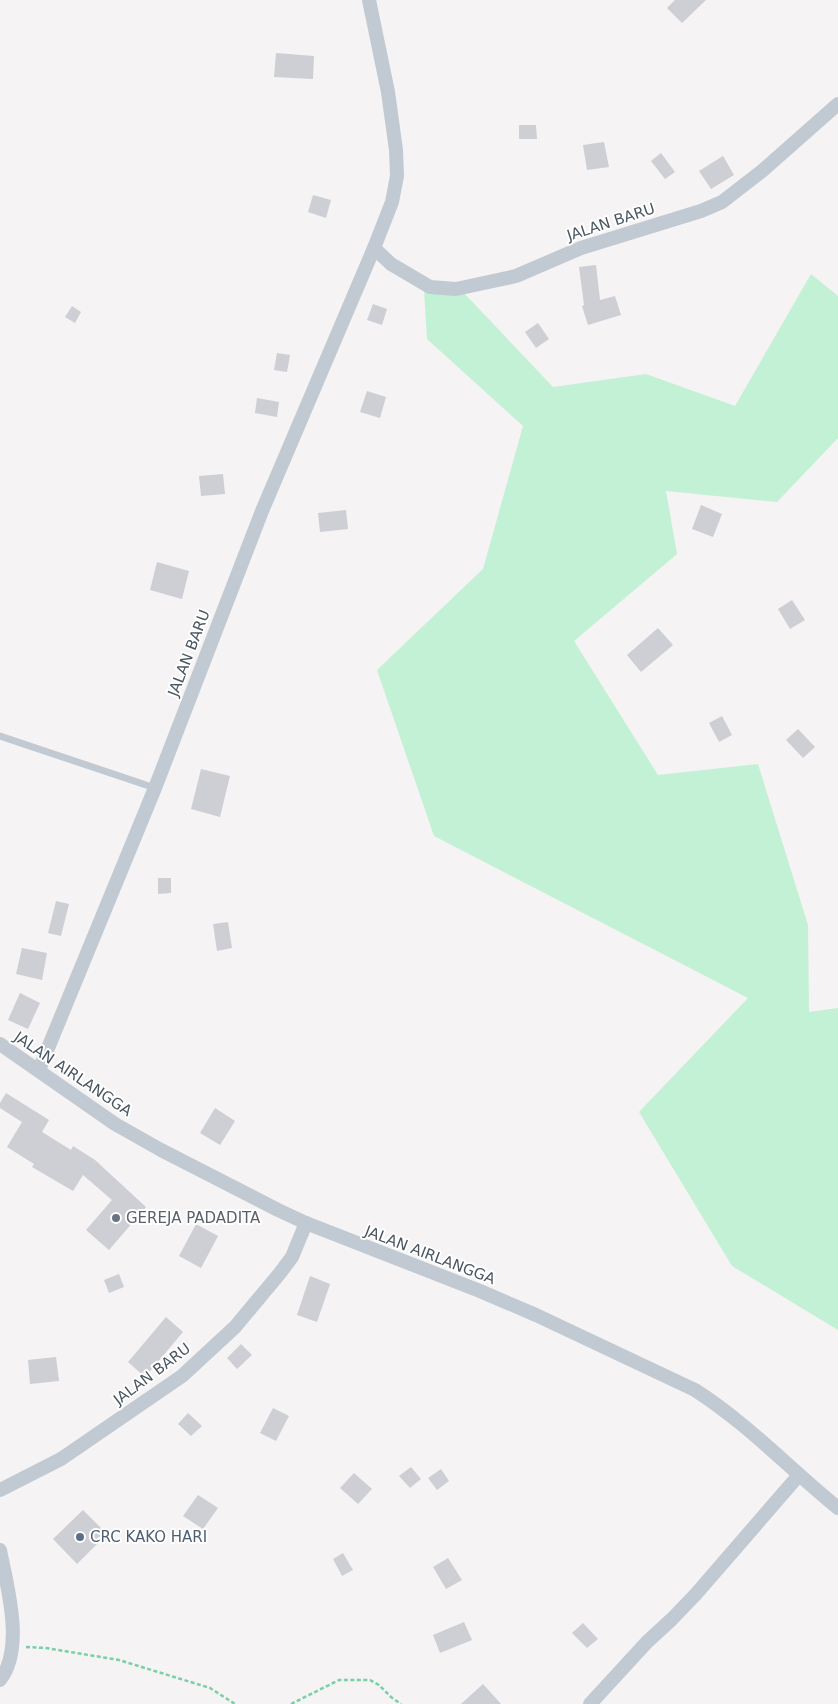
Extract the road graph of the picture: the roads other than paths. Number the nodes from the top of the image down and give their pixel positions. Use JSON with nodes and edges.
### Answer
{"nodes":[{"id":1,"x":369,"y":0,"type":"edge"},
{"id":2,"x":838,"y":104,"type":"edge"},
{"id":3,"x":374,"y":248,"type":"junction"},
{"id":4,"x":0,"y":736,"type":"edge"},
{"id":5,"x":155,"y":788,"type":"junction"},
{"id":6,"x":0,"y":1044,"type":"edge"},
{"id":7,"x":39,"y":1070,"type":"junction"},
{"id":8,"x":306,"y":1223,"type":"junction"},
{"id":9,"x":798,"y":1475,"type":"junction"},
{"id":10,"x":0,"y":1490,"type":"edge"},
{"id":11,"x":838,"y":1508,"type":"edge"},
{"id":12,"x":0,"y":1550,"type":"edge"},
{"id":13,"x":0,"y":1680,"type":"edge"},
{"id":14,"x":590,"y":1704,"type":"edge"}],
"edges":[{"from":1,"to":3,"type":"street","name":"JALAN BARU"},
{"from":2,"to":3,"type":"street","name":"JALAN BARU"},
{"from":3,"to":5,"type":"street","name":"JALAN BARU"},
{"from":4,"to":5,"type":"lane"},
{"from":5,"to":7,"type":"street","name":"JALAN BARU"},
{"from":6,"to":7,"type":"street","name":"JALAN AIRLANGGA"},
{"from":7,"to":8,"type":"street","name":"JALAN AIRLANGGA"},
{"from":8,"to":9,"type":"street","name":"JALAN AIRLANGGA"},
{"from":8,"to":10,"type":"street","name":"JALAN BARU"},
{"from":9,"to":11,"type":"street","name":"JALAN AIRLANGGA"},
{"from":9,"to":14,"type":"street"},
{"from":12,"to":13,"type":"street"}]}
